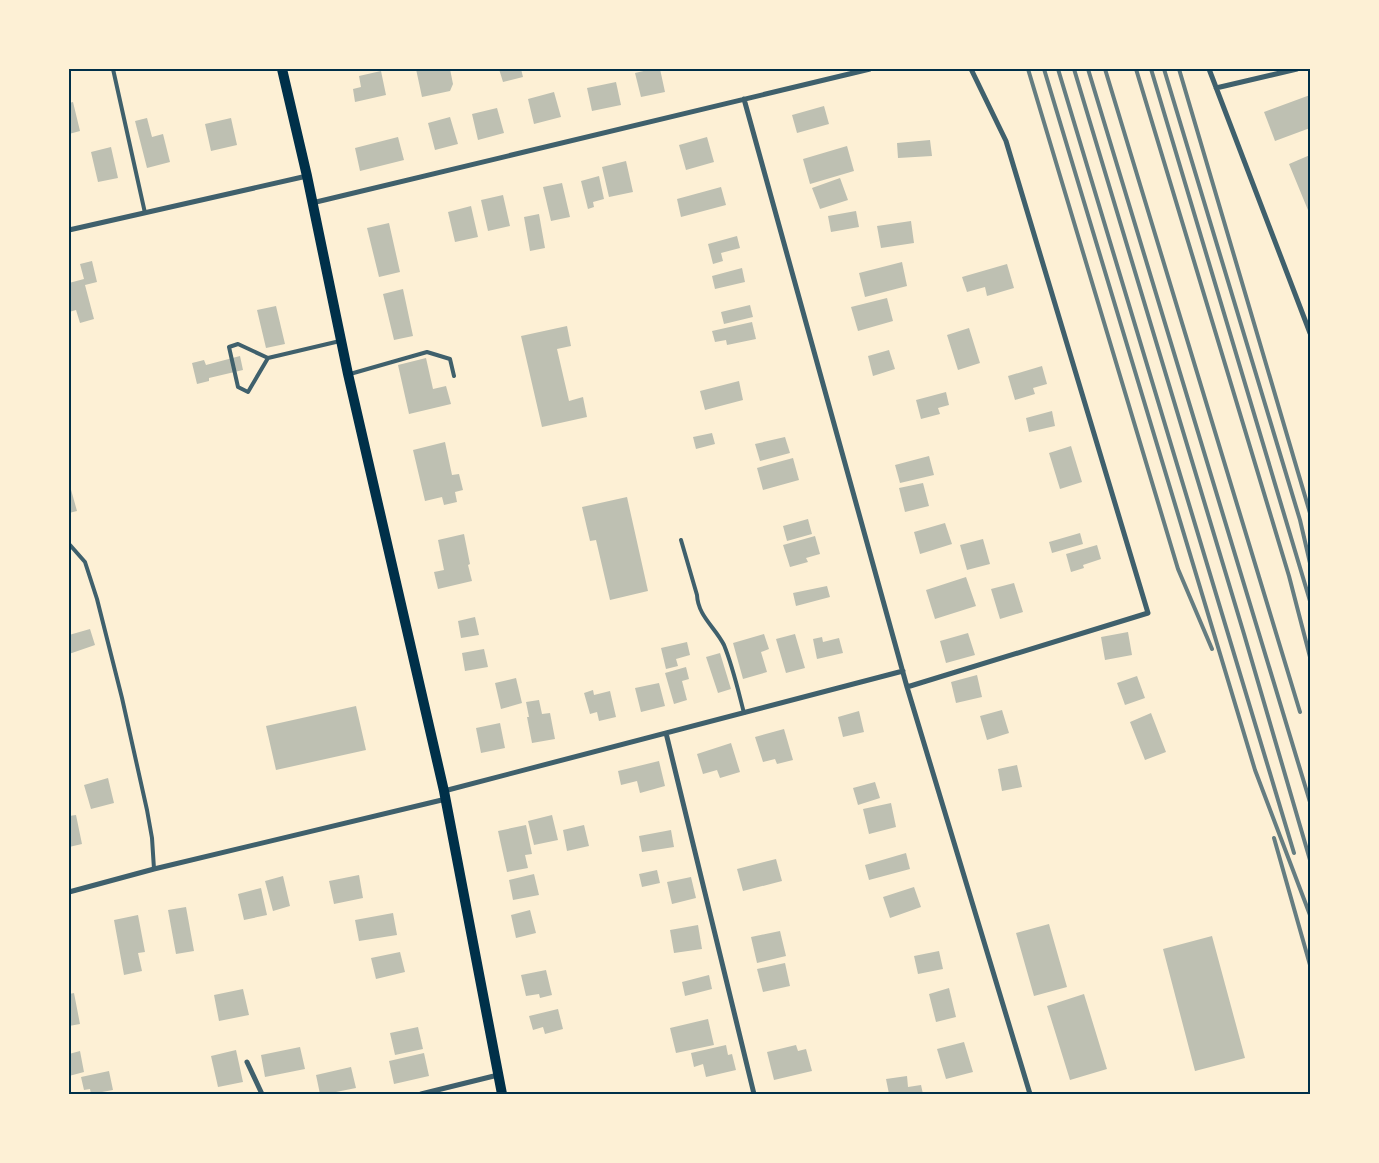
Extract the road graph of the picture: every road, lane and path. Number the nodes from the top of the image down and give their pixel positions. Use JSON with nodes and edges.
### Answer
{"nodes":[{"id":1,"x":113,"y":69,"type":"edge"},
{"id":2,"x":282,"y":69,"type":"edge"},
{"id":3,"x":870,"y":69,"type":"edge"},
{"id":4,"x":971,"y":69,"type":"edge"},
{"id":5,"x":1209,"y":69,"type":"edge"},
{"id":6,"x":1297,"y":69,"type":"edge"},
{"id":7,"x":1216,"y":88,"type":"junction"},
{"id":8,"x":744,"y":99,"type":"junction"},
{"id":9,"x":306,"y":176,"type":"junction"},
{"id":10,"x":312,"y":203,"type":"junction"},
{"id":11,"x":145,"y":213,"type":"junction"},
{"id":12,"x":69,"y":230,"type":"edge"},
{"id":13,"x":1310,"y":333,"type":"edge"},
{"id":14,"x":340,"y":341,"type":"junction"},
{"id":15,"x":268,"y":358,"type":"junction"},
{"id":16,"x":348,"y":374,"type":"junction"},
{"id":17,"x":454,"y":376,"type":"dead end"},
{"id":18,"x":681,"y":540,"type":"dead end"},
{"id":19,"x":70,"y":546,"type":"dead end"},
{"id":20,"x":903,"y":671,"type":"junction"},
{"id":21,"x":907,"y":687,"type":"junction"},
{"id":22,"x":744,"y":713,"type":"junction"},
{"id":23,"x":666,"y":733,"type":"junction"},
{"id":24,"x":445,"y":795,"type":"junction"},
{"id":25,"x":154,"y":869,"type":"junction"},
{"id":26,"x":69,"y":892,"type":"edge"},
{"id":27,"x":247,"y":1062,"type":"dead end"},
{"id":28,"x":498,"y":1075,"type":"junction"},
{"id":29,"x":262,"y":1094,"type":"edge"},
{"id":30,"x":421,"y":1094,"type":"edge"},
{"id":31,"x":502,"y":1094,"type":"edge"},
{"id":32,"x":754,"y":1094,"type":"edge"},
{"id":33,"x":1030,"y":1094,"type":"edge"}],
"edges":[{"from":1,"to":11,"type":"lane"},
{"from":2,"to":9,"type":"main road"},
{"from":3,"to":8,"type":"street"},
{"from":4,"to":21,"type":"street"},
{"from":5,"to":7,"type":"street"},
{"from":6,"to":7,"type":"street"},
{"from":7,"to":13,"type":"street"},
{"from":8,"to":10,"type":"street"},
{"from":8,"to":20,"type":"street"},
{"from":9,"to":10,"type":"main road"},
{"from":9,"to":11,"type":"street"},
{"from":10,"to":14,"type":"main road"},
{"from":11,"to":12,"type":"street"},
{"from":14,"to":15,"type":"lane"},
{"from":14,"to":16,"type":"main road"},
{"from":15,"to":15,"type":"lane"},
{"from":16,"to":17,"type":"lane"},
{"from":16,"to":24,"type":"main road"},
{"from":18,"to":22,"type":"lane"},
{"from":19,"to":25,"type":"lane"},
{"from":20,"to":21,"type":"street"},
{"from":20,"to":22,"type":"street"},
{"from":21,"to":33,"type":"street"},
{"from":22,"to":23,"type":"street"},
{"from":23,"to":24,"type":"street"},
{"from":23,"to":32,"type":"street"},
{"from":24,"to":25,"type":"street"},
{"from":24,"to":28,"type":"main road"},
{"from":25,"to":26,"type":"street"},
{"from":27,"to":29,"type":"street"},
{"from":28,"to":30,"type":"street"},
{"from":28,"to":31,"type":"main road"}]}
